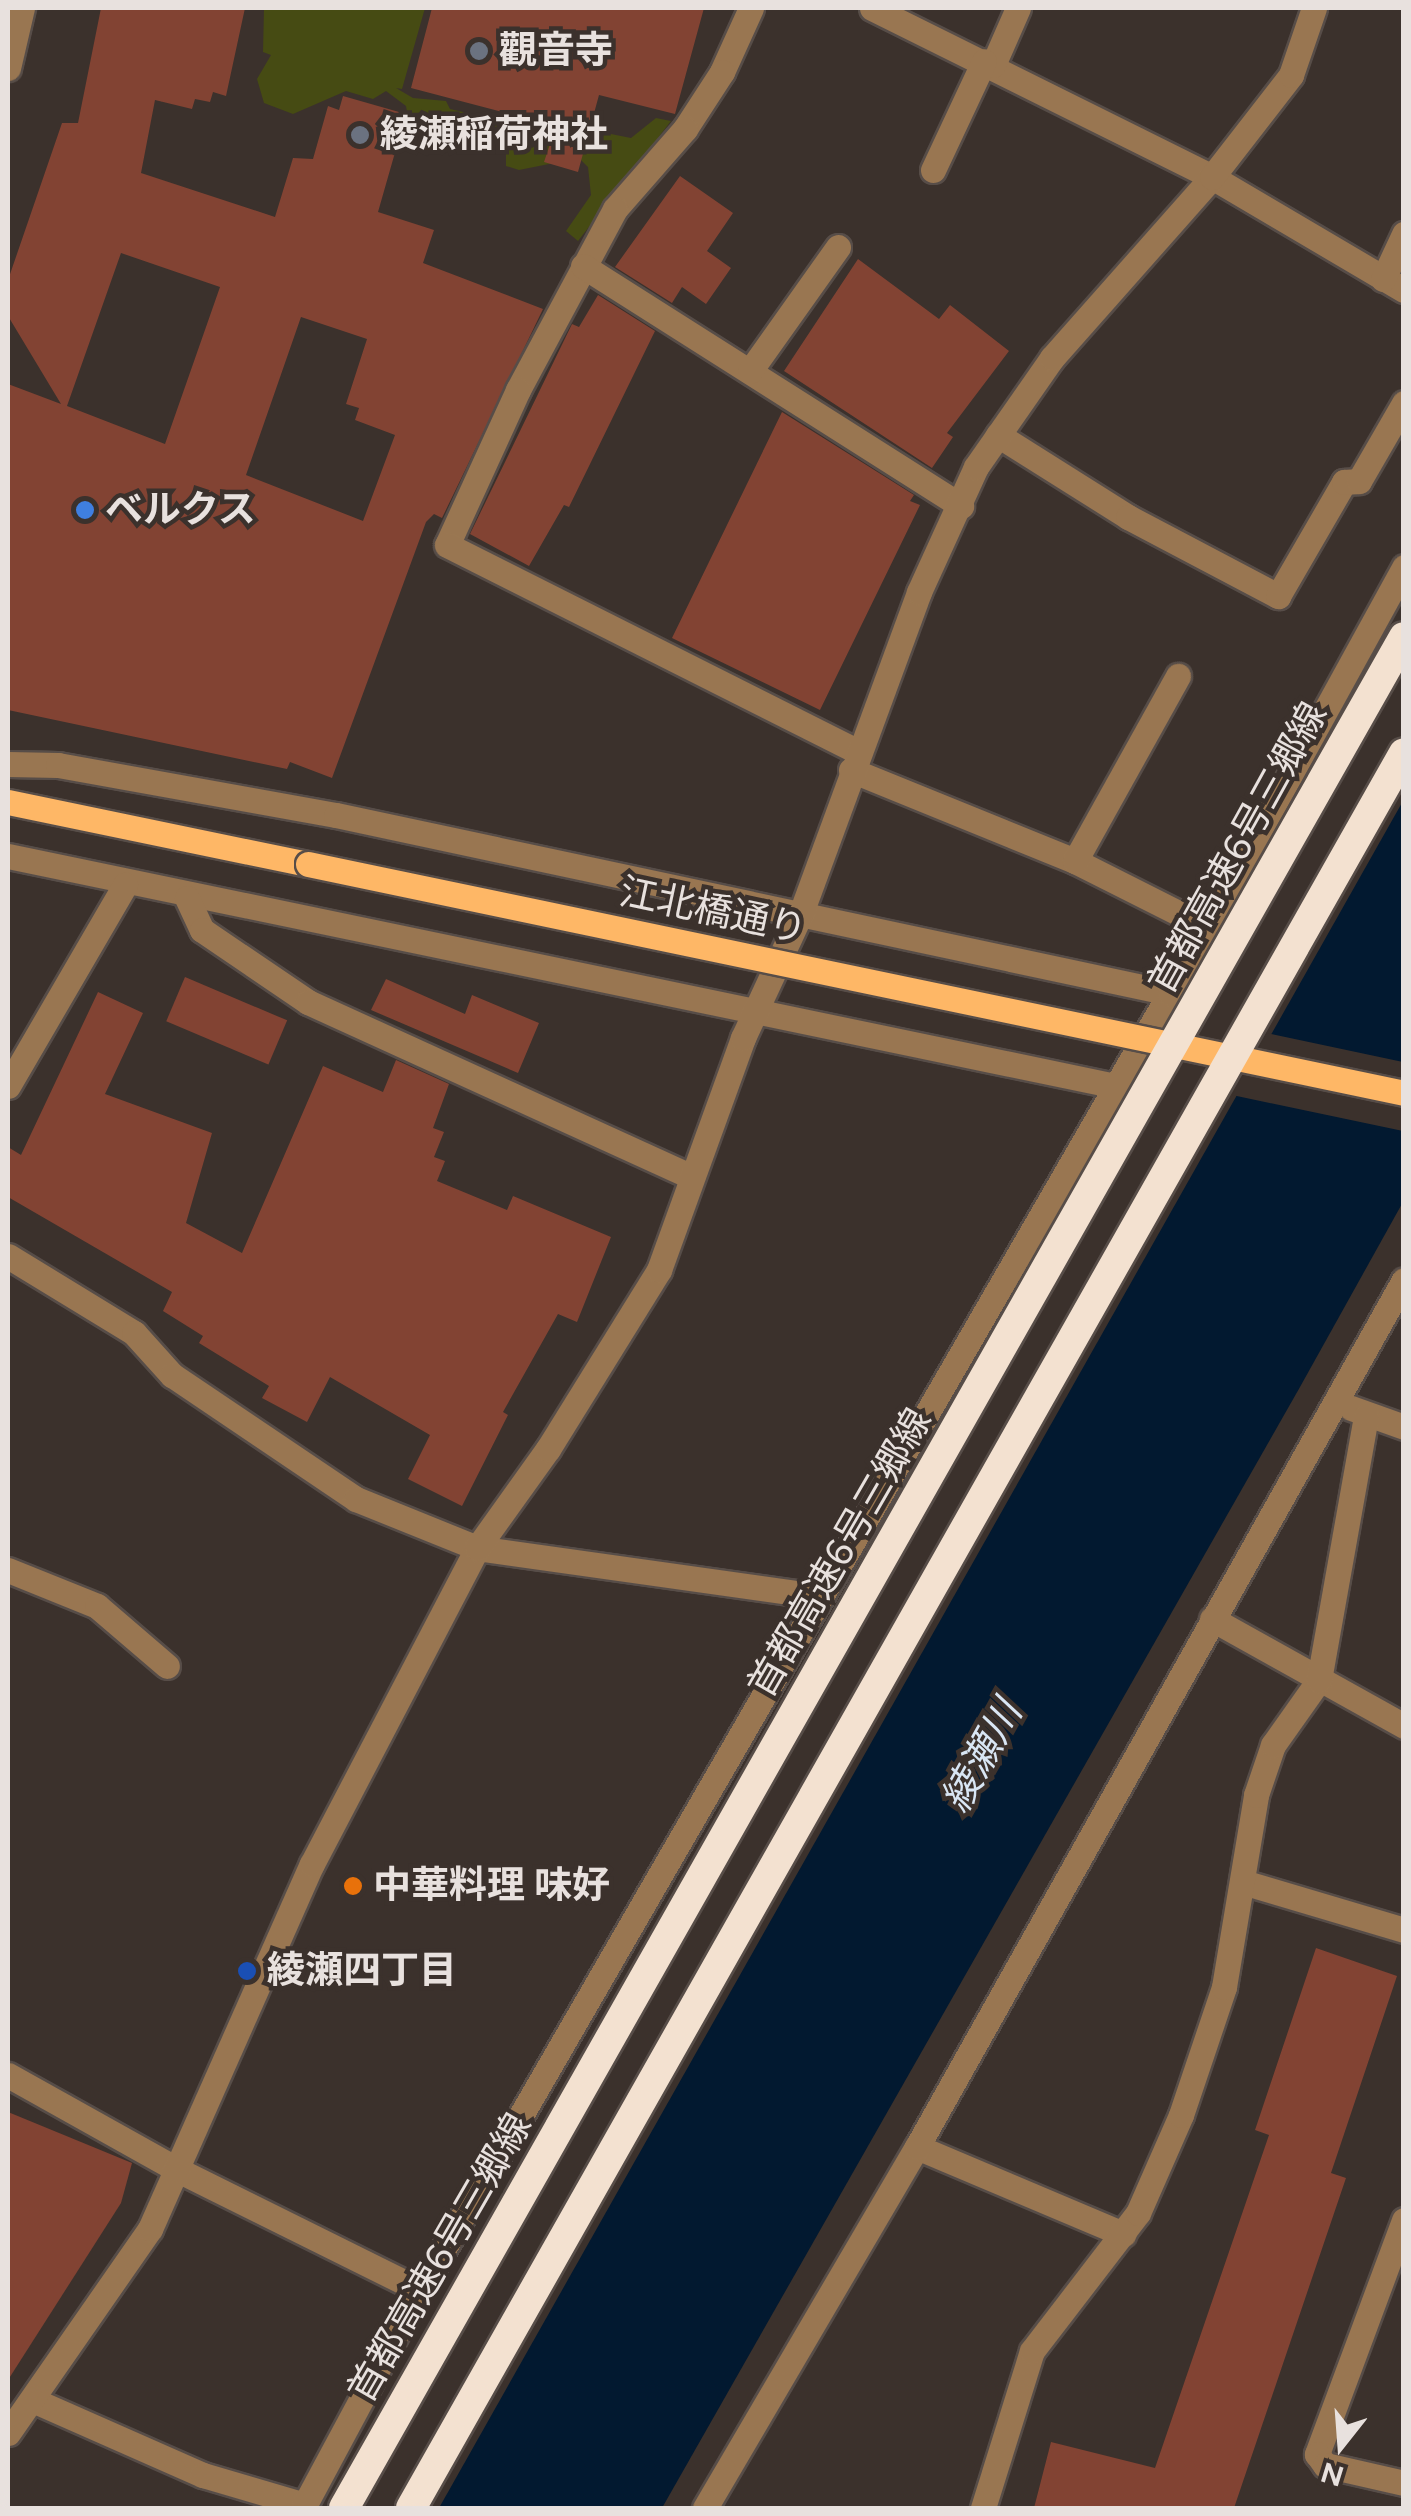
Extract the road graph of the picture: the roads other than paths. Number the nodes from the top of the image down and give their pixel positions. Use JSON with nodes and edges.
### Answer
{"nodes":[{"id":1,"x":22,"y":8,"type":"edge"},
{"id":2,"x":751,"y":8,"type":"edge"},
{"id":3,"x":872,"y":8,"type":"edge"},
{"id":4,"x":1018,"y":8,"type":"edge"},
{"id":5,"x":1314,"y":8,"type":"edge"},
{"id":6,"x":9,"y":60,"type":"edge"},
{"id":7,"x":988,"y":63,"type":"junction"},
{"id":8,"x":934,"y":170,"type":"dead end"},
{"id":9,"x":1212,"y":177,"type":"junction"},
{"id":10,"x":1404,"y":234,"type":"edge"},
{"id":11,"x":838,"y":247,"type":"dead end"},
{"id":12,"x":583,"y":266,"type":"junction"},
{"id":13,"x":1394,"y":284,"type":"edge"},
{"id":14,"x":750,"y":371,"type":"junction"},
{"id":15,"x":1404,"y":403,"type":"edge"},
{"id":16,"x":998,"y":435,"type":"junction"},
{"id":17,"x":961,"y":506,"type":"junction"},
{"id":18,"x":1404,"y":567,"type":"edge"},
{"id":19,"x":1404,"y":636,"type":"edge"},
{"id":20,"x":1178,"y":676,"type":"dead end"},
{"id":21,"x":1404,"y":753,"type":"edge"},
{"id":22,"x":854,"y":761,"type":"junction"},
{"id":23,"x":8,"y":764,"type":"edge"},
{"id":24,"x":8,"y":802,"type":"edge"},
{"id":25,"x":8,"y":856,"type":"edge"},
{"id":26,"x":1076,"y":860,"type":"junction"},
{"id":27,"x":126,"y":885,"type":"junction"},
{"id":28,"x":187,"y":898,"type":"junction"},
{"id":29,"x":801,"y":914,"type":"junction"},
{"id":30,"x":1206,"y":927,"type":"junction"},
{"id":31,"x":1170,"y":993,"type":"junction"},
{"id":32,"x":753,"y":1014,"type":"junction"},
{"id":33,"x":8,"y":1086,"type":"edge"},
{"id":34,"x":1116,"y":1086,"type":"junction"},
{"id":35,"x":1404,"y":1093,"type":"edge"},
{"id":36,"x":689,"y":1176,"type":"junction"},
{"id":37,"x":8,"y":1256,"type":"edge"},
{"id":38,"x":1401,"y":1291,"type":"edge"},
{"id":39,"x":1338,"y":1400,"type":"junction"},
{"id":40,"x":1366,"y":1416,"type":"junction"},
{"id":41,"x":1404,"y":1427,"type":"edge"},
{"id":42,"x":476,"y":1548,"type":"junction"},
{"id":43,"x":8,"y":1570,"type":"edge"},
{"id":44,"x":819,"y":1596,"type":"junction"},
{"id":45,"x":1212,"y":1619,"type":"junction"},
{"id":46,"x":167,"y":1666,"type":"dead end"},
{"id":47,"x":1319,"y":1680,"type":"junction"},
{"id":48,"x":1404,"y":1726,"type":"edge"},
{"id":49,"x":1243,"y":1882,"type":"junction"},
{"id":50,"x":1404,"y":1930,"type":"edge"},
{"id":51,"x":8,"y":2074,"type":"edge"},
{"id":52,"x":917,"y":2146,"type":"junction"},
{"id":53,"x":176,"y":2169,"type":"junction"},
{"id":54,"x":1404,"y":2220,"type":"edge"},
{"id":55,"x":1123,"y":2234,"type":"junction"},
{"id":56,"x":420,"y":2290,"type":"junction"},
{"id":57,"x":35,"y":2400,"type":"junction"},
{"id":58,"x":8,"y":2433,"type":"edge"},
{"id":59,"x":1404,"y":2483,"type":"edge"},
{"id":60,"x":304,"y":2506,"type":"edge"},
{"id":61,"x":344,"y":2508,"type":"edge"},
{"id":62,"x":411,"y":2508,"type":"edge"},
{"id":63,"x":705,"y":2508,"type":"edge"},
{"id":64,"x":983,"y":2508,"type":"edge"}],
"edges":[{"from":1,"to":6,"type":"street"},
{"from":2,"to":12,"type":"street"},
{"from":3,"to":7,"type":"street"},
{"from":4,"to":7,"type":"street"},
{"from":5,"to":9,"type":"street"},
{"from":7,"to":8,"type":"street"},
{"from":7,"to":9,"type":"street"},
{"from":9,"to":13,"type":"street"},
{"from":9,"to":16,"type":"street"},
{"from":10,"to":13,"type":"street"},
{"from":11,"to":14,"type":"street"},
{"from":12,"to":14,"type":"street"},
{"from":12,"to":22,"type":"street"},
{"from":14,"to":17,"type":"street"},
{"from":15,"to":16,"type":"street"},
{"from":16,"to":17,"type":"street"},
{"from":17,"to":22,"type":"street"},
{"from":18,"to":30,"type":"street"},
{"from":19,"to":61,"type":"highway","name":"首都高速6号三郷線","bridge":true},
{"from":20,"to":26,"type":"street"},
{"from":21,"to":62,"type":"highway","bridge":true},
{"from":22,"to":26,"type":"street"},
{"from":22,"to":29,"type":"street"},
{"from":23,"to":29,"type":"street"},
{"from":24,"to":35,"type":"main road","name":"江北橋通り","bridge":true},
{"from":25,"to":27,"type":"street"},
{"from":26,"to":30,"type":"street"},
{"from":27,"to":28,"type":"street"},
{"from":27,"to":33,"type":"street"},
{"from":28,"to":32,"type":"street"},
{"from":28,"to":36,"type":"street"},
{"from":29,"to":31,"type":"street"},
{"from":29,"to":32,"type":"street"},
{"from":30,"to":31,"type":"street"},
{"from":31,"to":34,"type":"street"},
{"from":32,"to":34,"type":"street"},
{"from":32,"to":36,"type":"street"},
{"from":34,"to":44,"type":"street"},
{"from":36,"to":42,"type":"street"},
{"from":37,"to":42,"type":"street"},
{"from":38,"to":39,"type":"street"},
{"from":39,"to":40,"type":"street"},
{"from":39,"to":45,"type":"street"},
{"from":40,"to":41,"type":"street"},
{"from":40,"to":47,"type":"street"},
{"from":42,"to":44,"type":"street"},
{"from":42,"to":53,"type":"street"},
{"from":43,"to":46,"type":"street"},
{"from":44,"to":56,"type":"street"},
{"from":45,"to":47,"type":"street"},
{"from":45,"to":52,"type":"street"},
{"from":47,"to":48,"type":"street"},
{"from":47,"to":49,"type":"street"},
{"from":49,"to":50,"type":"street"},
{"from":49,"to":55,"type":"street"},
{"from":51,"to":53,"type":"street"},
{"from":52,"to":55,"type":"street"},
{"from":52,"to":63,"type":"street"},
{"from":53,"to":56,"type":"street"},
{"from":53,"to":57,"type":"street"},
{"from":54,"to":59,"type":"street"},
{"from":55,"to":64,"type":"street"},
{"from":56,"to":60,"type":"street"},
{"from":57,"to":58,"type":"street"},
{"from":57,"to":60,"type":"street"}]}
